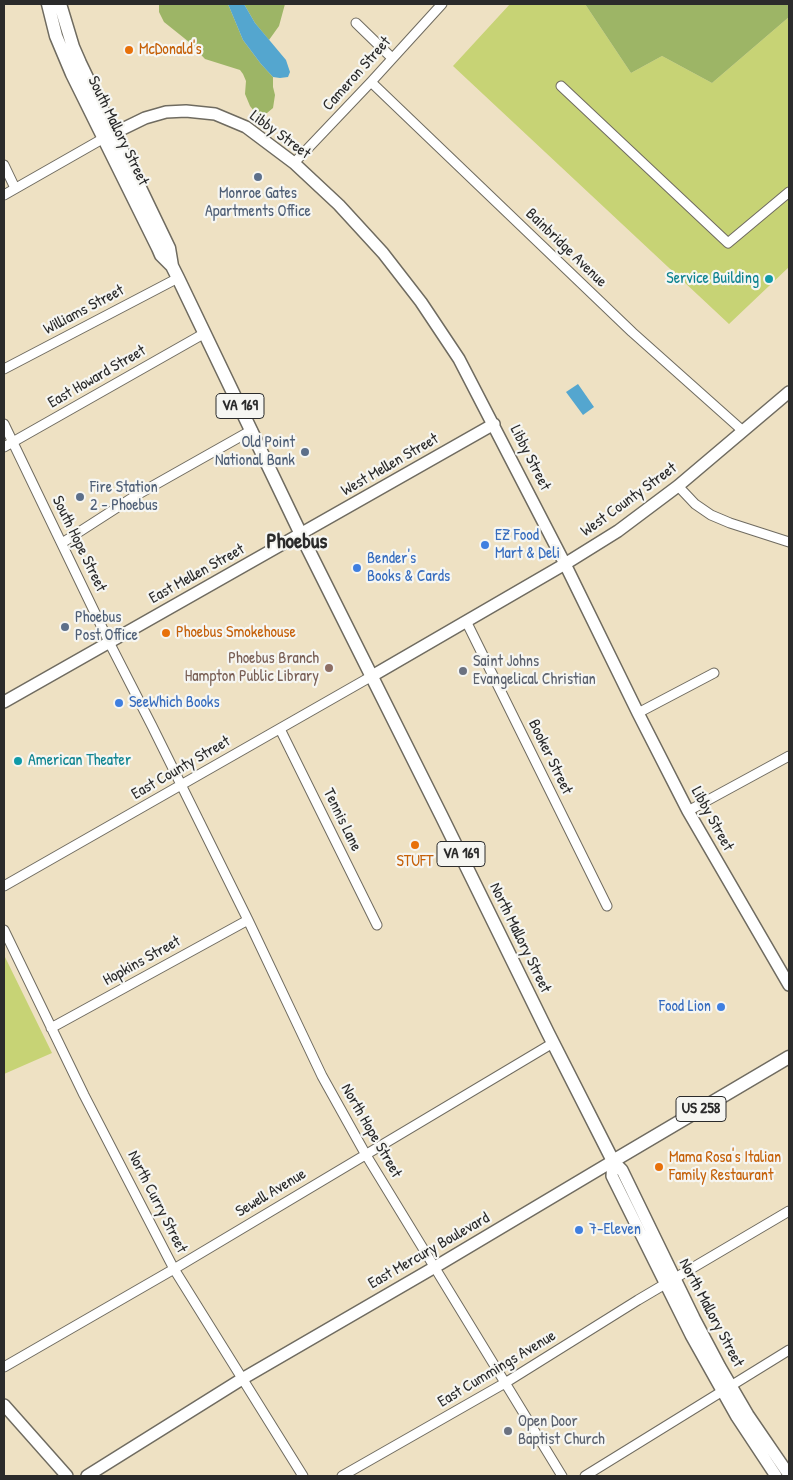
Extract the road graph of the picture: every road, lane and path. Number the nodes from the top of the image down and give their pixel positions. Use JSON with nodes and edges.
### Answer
{"nodes":[{"id":1,"x":48,"y":4,"type":"edge"},
{"id":2,"x":60,"y":4,"type":"edge"},
{"id":3,"x":442,"y":4,"type":"edge"},
{"id":4,"x":356,"y":23,"type":"dead end"},
{"id":5,"x":392,"y":58,"type":"junction"},
{"id":6,"x":371,"y":82,"type":"junction"},
{"id":7,"x":561,"y":86,"type":"dead end"},
{"id":8,"x":108,"y":135,"type":"junction"},
{"id":9,"x":294,"y":163,"type":"junction"},
{"id":10,"x":4,"y":165,"type":"edge"},
{"id":11,"x":15,"y":188,"type":"junction"},
{"id":12,"x":789,"y":192,"type":"edge"},
{"id":13,"x":4,"y":195,"type":"edge"},
{"id":14,"x":178,"y":278,"type":"junction"},
{"id":15,"x":205,"y":332,"type":"junction"},
{"id":16,"x":4,"y":369,"type":"edge"},
{"id":17,"x":789,"y":392,"type":"edge"},
{"id":18,"x":4,"y":424,"type":"edge"},
{"id":19,"x":494,"y":424,"type":"junction"},
{"id":20,"x":252,"y":430,"type":"junction"},
{"id":21,"x":743,"y":431,"type":"junction"},
{"id":22,"x":13,"y":442,"type":"junction"},
{"id":23,"x":4,"y":448,"type":"edge"},
{"id":24,"x":678,"y":486,"type":"junction"},
{"id":25,"x":301,"y":534,"type":"junction"},
{"id":26,"x":789,"y":542,"type":"edge"},
{"id":27,"x":62,"y":543,"type":"junction"},
{"id":28,"x":565,"y":564,"type":"junction"},
{"id":29,"x":466,"y":621,"type":"junction"},
{"id":30,"x":109,"y":642,"type":"junction"},
{"id":31,"x":714,"y":674,"type":"dead end"},
{"id":32,"x":372,"y":676,"type":"junction"},
{"id":33,"x":4,"y":702,"type":"edge"},
{"id":34,"x":638,"y":713,"type":"junction"},
{"id":35,"x":280,"y":729,"type":"junction"},
{"id":36,"x":789,"y":756,"type":"edge"},
{"id":37,"x":181,"y":785,"type":"junction"},
{"id":38,"x":688,"y":811,"type":"junction"},
{"id":39,"x":4,"y":886,"type":"edge"},
{"id":40,"x":607,"y":906,"type":"dead end"},
{"id":41,"x":248,"y":920,"type":"junction"},
{"id":42,"x":377,"y":925,"type":"dead end"},
{"id":43,"x":4,"y":930,"type":"edge"},
{"id":44,"x":789,"y":986,"type":"edge"},
{"id":45,"x":51,"y":1028,"type":"junction"},
{"id":46,"x":553,"y":1043,"type":"junction"},
{"id":47,"x":789,"y":1057,"type":"edge"},
{"id":48,"x":366,"y":1155,"type":"junction"},
{"id":49,"x":612,"y":1161,"type":"junction"},
{"id":50,"x":789,"y":1211,"type":"edge"},
{"id":51,"x":435,"y":1267,"type":"junction"},
{"id":52,"x":174,"y":1269,"type":"junction"},
{"id":53,"x":670,"y":1282,"type":"junction"},
{"id":54,"x":789,"y":1350,"type":"edge"},
{"id":55,"x":4,"y":1367,"type":"edge"},
{"id":56,"x":242,"y":1379,"type":"junction"},
{"id":57,"x":505,"y":1382,"type":"junction"},
{"id":58,"x":727,"y":1388,"type":"junction"},
{"id":59,"x":4,"y":1406,"type":"edge"},
{"id":60,"x":789,"y":1475,"type":"edge"},
{"id":61,"x":67,"y":1476,"type":"edge"},
{"id":62,"x":87,"y":1476,"type":"edge"},
{"id":63,"x":303,"y":1476,"type":"edge"},
{"id":64,"x":342,"y":1476,"type":"edge"},
{"id":65,"x":562,"y":1476,"type":"edge"},
{"id":66,"x":585,"y":1476,"type":"edge"},
{"id":67,"x":776,"y":1476,"type":"edge"}],
"edges":[{"from":1,"to":8,"type":"main road","name":"South Mallory Street","number":"VA 169"},
{"from":2,"to":8,"type":"main road","name":"South Mallory Street","number":"VA 169"},
{"from":3,"to":5,"type":"street","name":"Cameron Street"},
{"from":4,"to":5,"type":"street"},
{"from":5,"to":6,"type":"street","name":"Cameron Street"},
{"from":6,"to":9,"type":"street","name":"Cameron Street"},
{"from":6,"to":21,"type":"street","name":"Bainbridge Avenue"},
{"from":7,"to":12,"type":"street"},
{"from":8,"to":9,"type":"main road","name":"Libby Street"},
{"from":8,"to":11,"type":"street"},
{"from":8,"to":14,"type":"main road","name":"South Mallory Street","number":"VA 169"},
{"from":9,"to":19,"type":"main road","name":"Libby Street"},
{"from":10,"to":11,"type":"street"},
{"from":11,"to":13,"type":"street"},
{"from":14,"to":15,"type":"main road","name":"South Mallory Street","number":"VA 169"},
{"from":14,"to":16,"type":"street","name":"Williams Street"},
{"from":15,"to":20,"type":"main road","name":"South Mallory Street","number":"VA 169"},
{"from":15,"to":22,"type":"street","name":"East Howard Street"},
{"from":17,"to":21,"type":"main road","name":"West County Street"},
{"from":18,"to":22,"type":"street","name":"South Hope Street"},
{"from":19,"to":25,"type":"main road","name":"West Mellen Street"},
{"from":19,"to":28,"type":"main road","name":"Libby Street"},
{"from":20,"to":25,"type":"main road","name":"South Mallory Street","number":"VA 169"},
{"from":20,"to":27,"type":"street"},
{"from":21,"to":24,"type":"main road","name":"West County Street"},
{"from":22,"to":23,"type":"street","name":"East Howard Street"},
{"from":22,"to":27,"type":"street","name":"South Hope Street"},
{"from":24,"to":26,"type":"street"},
{"from":24,"to":28,"type":"main road","name":"West County Street"},
{"from":25,"to":30,"type":"main road","name":"East Mellen Street"},
{"from":25,"to":32,"type":"main road","name":"South Mallory Street","number":"VA 169"},
{"from":27,"to":30,"type":"street","name":"South Hope Street"},
{"from":28,"to":29,"type":"main road","name":"West County Street"},
{"from":28,"to":34,"type":"main road","name":"Libby Street"},
{"from":29,"to":32,"type":"main road","name":"West County Street"},
{"from":29,"to":40,"type":"street","name":"Booker Street"},
{"from":30,"to":33,"type":"main road","name":"East Mellen Street"},
{"from":30,"to":37,"type":"street","name":"South Hope Street"},
{"from":31,"to":34,"type":"street"},
{"from":32,"to":35,"type":"street","name":"East County Street"},
{"from":32,"to":46,"type":"main road","name":"North Mallory Street","number":"VA 169"},
{"from":34,"to":38,"type":"main road","name":"Libby Street"},
{"from":35,"to":37,"type":"street","name":"East County Street"},
{"from":35,"to":42,"type":"street","name":"Tennis Lane"},
{"from":36,"to":38,"type":"street"},
{"from":37,"to":39,"type":"street","name":"East County Street"},
{"from":37,"to":41,"type":"street","name":"North Hope Street"},
{"from":38,"to":44,"type":"main road","name":"Libby Street"},
{"from":41,"to":45,"type":"street","name":"Hopkins Street"},
{"from":41,"to":48,"type":"street","name":"North Hope Street"},
{"from":43,"to":45,"type":"street","name":"North Curry Street"},
{"from":45,"to":52,"type":"street","name":"North Curry Street"},
{"from":46,"to":48,"type":"street","name":"Sewell Avenue"},
{"from":46,"to":49,"type":"main road","name":"North Mallory Street","number":"VA 169"},
{"from":47,"to":49,"type":"main road","name":"East Mercury Boulevard","number":"US 258"},
{"from":48,"to":51,"type":"street","name":"North Hope Street"},
{"from":48,"to":52,"type":"street","name":"Sewell Avenue"},
{"from":49,"to":51,"type":"main road","name":"East Mercury Boulevard","number":"US 258"},
{"from":49,"to":53,"type":"main road","name":"North Mallory Street","number":"VA 169"},
{"from":50,"to":53,"type":"street","name":"East Cummings Avenue"},
{"from":51,"to":56,"type":"main road","name":"East Mercury Boulevard","number":"US 258"},
{"from":51,"to":57,"type":"street","name":"North Hope Street"},
{"from":52,"to":55,"type":"street","name":"Sewell Avenue"},
{"from":52,"to":56,"type":"street","name":"North Curry Street"},
{"from":53,"to":57,"type":"street","name":"East Cummings Avenue"},
{"from":53,"to":58,"type":"main road","name":"North Mallory Street","number":"VA 169"},
{"from":54,"to":58,"type":"street"},
{"from":56,"to":62,"type":"main road","name":"East Mercury Boulevard","number":"US 258"},
{"from":56,"to":63,"type":"street","name":"North Curry Street"},
{"from":57,"to":64,"type":"street","name":"East Cummings Avenue"},
{"from":57,"to":65,"type":"street","name":"North Hope Street"},
{"from":58,"to":60,"type":"main road","name":"North Mallory Street","number":"VA 169"},
{"from":58,"to":66,"type":"street"},
{"from":58,"to":67,"type":"main road","name":"North Mallory Street","number":"VA 169"},
{"from":59,"to":61,"type":"main road"}]}
